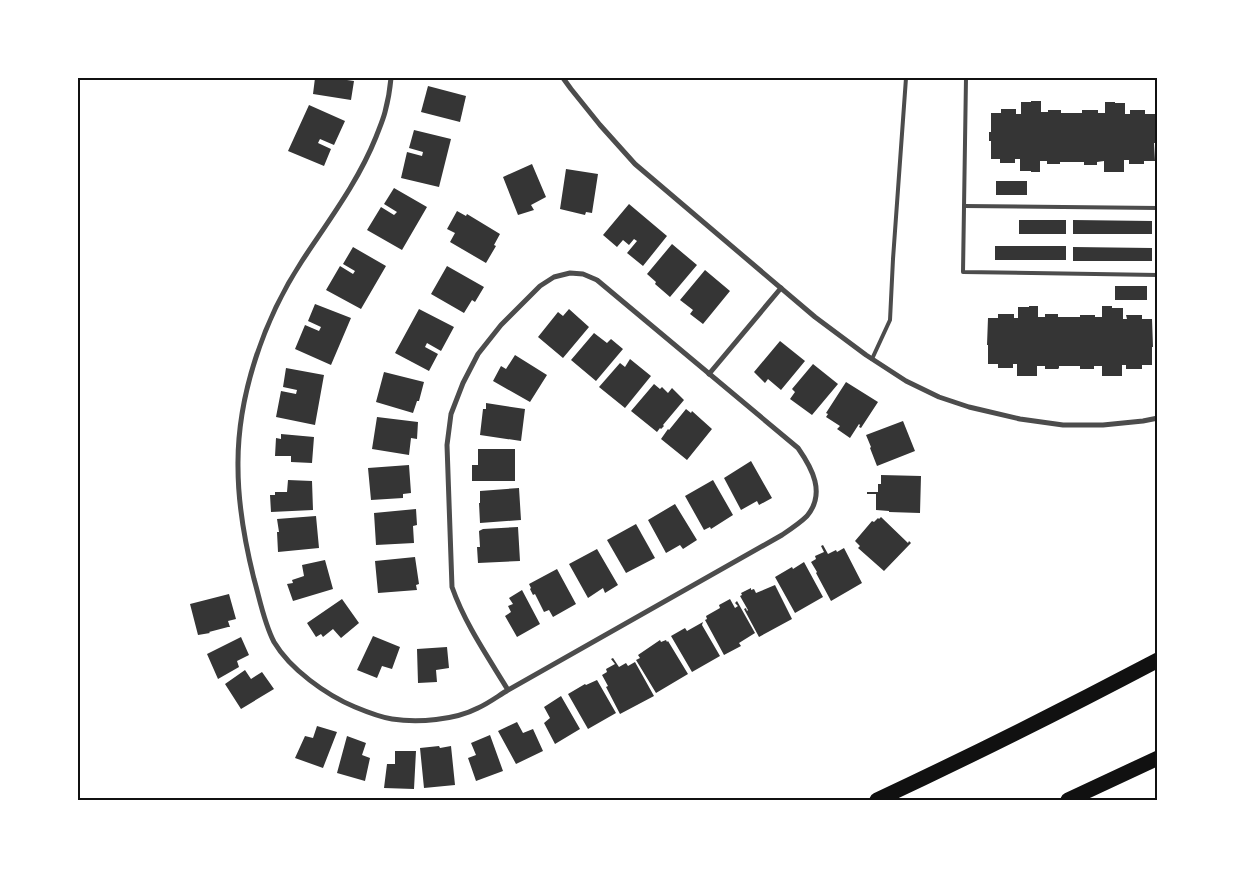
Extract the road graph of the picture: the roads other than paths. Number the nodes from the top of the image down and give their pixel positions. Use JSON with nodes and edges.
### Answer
{"nodes":[{"id":1,"x":391,"y":78,"type":"edge"},
{"id":2,"x":563,"y":78,"type":"edge"},
{"id":3,"x":906,"y":78,"type":"edge"},
{"id":4,"x":966,"y":78,"type":"edge"},
{"id":5,"x":964,"y":206,"type":"junction"},
{"id":6,"x":1158,"y":208,"type":"edge"},
{"id":7,"x":1158,"y":274,"type":"edge"},
{"id":8,"x":782,"y":288,"type":"junction"},
{"id":9,"x":872,"y":359,"type":"junction"},
{"id":10,"x":709,"y":374,"type":"junction"},
{"id":11,"x":1158,"y":418,"type":"edge"},
{"id":12,"x":1158,"y":660,"type":"edge"},
{"id":13,"x":508,"y":690,"type":"junction"},
{"id":14,"x":1158,"y":758,"type":"edge"},
{"id":15,"x":877,"y":800,"type":"edge"},
{"id":16,"x":1068,"y":800,"type":"edge"}],
"edges":[{"from":1,"to":13,"type":"street"},
{"from":2,"to":8,"type":"street"},
{"from":3,"to":9,"type":"lane"},
{"from":4,"to":5,"type":"lane"},
{"from":5,"to":6,"type":"lane"},
{"from":5,"to":7,"type":"lane"},
{"from":8,"to":9,"type":"street"},
{"from":8,"to":10,"type":"street"},
{"from":9,"to":11,"type":"street"},
{"from":10,"to":13,"type":"street"},
{"from":10,"to":13,"type":"street"},
{"from":12,"to":15,"type":"highway"},
{"from":14,"to":16,"type":"highway"}]}
